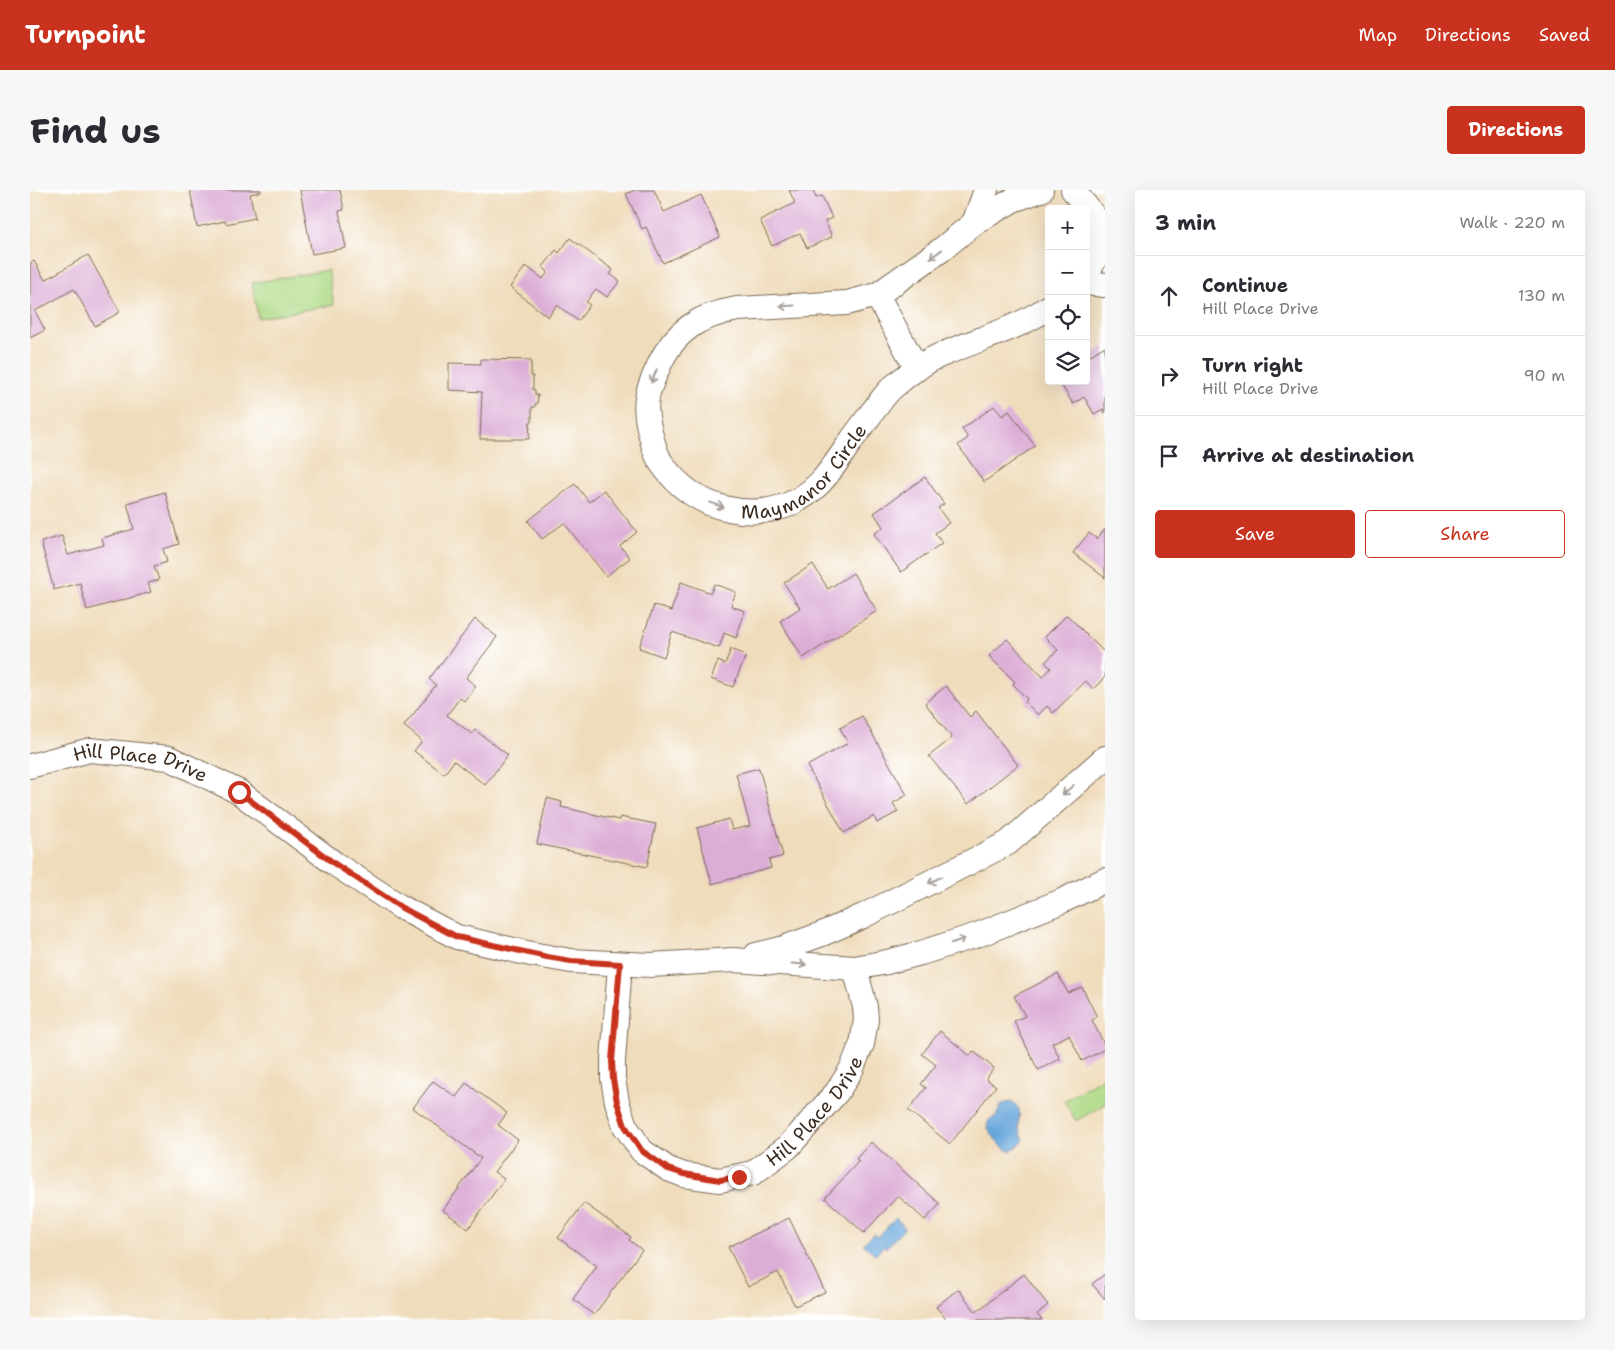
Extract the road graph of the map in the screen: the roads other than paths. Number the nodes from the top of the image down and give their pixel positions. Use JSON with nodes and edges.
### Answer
{"nodes":[{"id":1,"x":986,"y":190,"type":"edge"},
{"id":2,"x":1042,"y":190,"type":"edge"},
{"id":3,"x":1075,"y":192,"type":"edge"},
{"id":4,"x":974,"y":223,"type":"junction"},
{"id":5,"x":1100,"y":224,"type":"edge"},
{"id":6,"x":1090,"y":269,"type":"edge"},
{"id":7,"x":1090,"y":283,"type":"edge"},
{"id":8,"x":1105,"y":285,"type":"edge"},
{"id":9,"x":877,"y":295,"type":"junction"},
{"id":10,"x":1045,"y":310,"type":"edge"},
{"id":11,"x":917,"y":368,"type":"junction"},
{"id":12,"x":1105,"y":758,"type":"edge"},
{"id":13,"x":30,"y":766,"type":"edge"},
{"id":14,"x":1105,"y":880,"type":"edge"},
{"id":15,"x":733,"y":960,"type":"junction"},
{"id":16,"x":620,"y":964,"type":"junction"},
{"id":17,"x":855,"y":968,"type":"junction"}],
"edges":[{"from":1,"to":4,"type":"street"},
{"from":2,"to":3,"type":"street","name":"Maymanor Circle"},
{"from":2,"to":4,"type":"street","name":"Maymanor Circle"},
{"from":3,"to":5,"type":"street"},
{"from":4,"to":9,"type":"street","name":"Maymanor Circle","one_way":true},
{"from":5,"to":6,"type":"street"},
{"from":7,"to":8,"type":"street"},
{"from":9,"to":11,"type":"street"},
{"from":9,"to":11,"type":"street","name":"Maymanor Circle","one_way":true},
{"from":10,"to":11,"type":"street","name":"Maymanor Circle"},
{"from":12,"to":15,"type":"street","name":"Hill Place Drive","one_way":true},
{"from":13,"to":16,"type":"street","name":"Hill Place Drive"},
{"from":17,"to":14,"type":"street","name":"Hill Place Drive","one_way":true},
{"from":15,"to":16,"type":"street","name":"Hill Place Drive"},
{"from":15,"to":17,"type":"street","name":"Hill Place Drive","one_way":true},
{"from":16,"to":17,"type":"street","name":"Hill Place Drive"}]}
